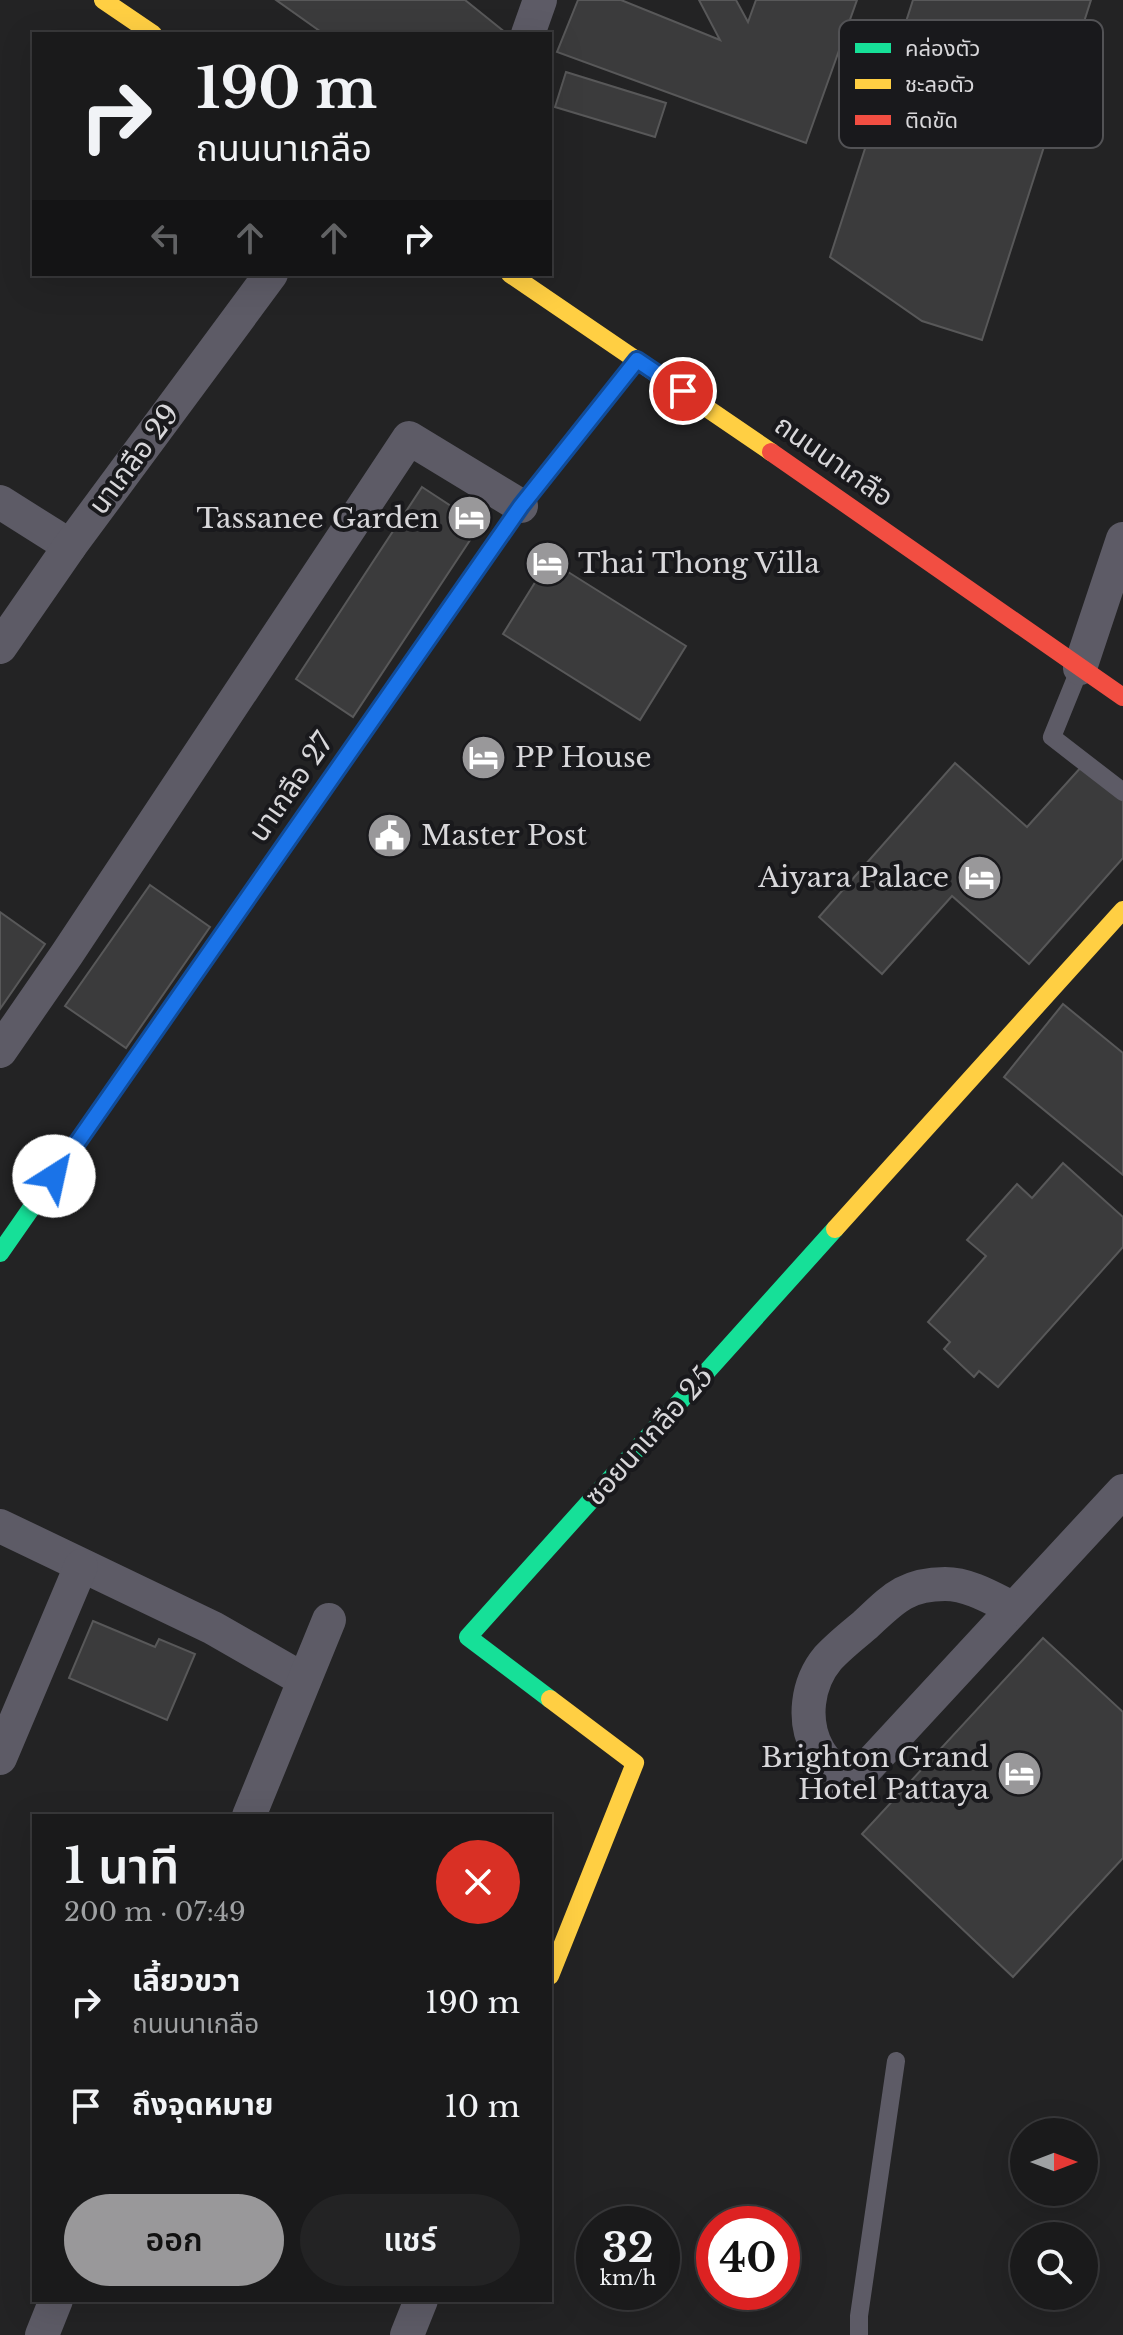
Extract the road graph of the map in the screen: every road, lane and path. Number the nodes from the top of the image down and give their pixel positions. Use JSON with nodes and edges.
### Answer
{"nodes":[{"id":1,"x":103,"y":0,"type":"edge"},
{"id":2,"x":540,"y":0,"type":"edge"},
{"id":3,"x":150,"y":32,"type":"edge"},
{"id":4,"x":529,"y":32,"type":"edge"},
{"id":5,"x":270,"y":276,"type":"edge"},
{"id":6,"x":513,"y":276,"type":"edge"},
{"id":7,"x":637,"y":360,"type":"junction"},
{"id":8,"x":0,"y":502,"type":"edge"},
{"id":9,"x":521,"y":506,"type":"junction"},
{"id":10,"x":1123,"y":539,"type":"edge"},
{"id":11,"x":70,"y":546,"type":"junction"},
{"id":12,"x":0,"y":647,"type":"edge"},
{"id":13,"x":1080,"y":668,"type":"junction"},
{"id":14,"x":1123,"y":697,"type":"edge"},
{"id":15,"x":1123,"y":792,"type":"edge"},
{"id":16,"x":1123,"y":910,"type":"edge"},
{"id":17,"x":0,"y":1051,"type":"edge"},
{"id":18,"x":0,"y":1253,"type":"edge"},
{"id":19,"x":1123,"y":1491,"type":"edge"},
{"id":20,"x":0,"y":1526,"type":"edge"},
{"id":21,"x":81,"y":1566,"type":"junction"},
{"id":22,"x":1014,"y":1609,"type":"junction"},
{"id":23,"x":329,"y":1620,"type":"dead end"},
{"id":24,"x":304,"y":1680,"type":"junction"},
{"id":25,"x":0,"y":1758,"type":"edge"},
{"id":26,"x":250,"y":1814,"type":"edge"},
{"id":27,"x":552,"y":1971,"type":"edge"},
{"id":28,"x":896,"y":2061,"type":"dead end"},
{"id":29,"x":55,"y":2302,"type":"edge"},
{"id":30,"x":420,"y":2302,"type":"edge"},
{"id":31,"x":42,"y":2335,"type":"edge"},
{"id":32,"x":407,"y":2335,"type":"edge"},
{"id":33,"x":859,"y":2335,"type":"edge"}],
"edges":[{"from":1,"to":3,"type":"street"},
{"from":2,"to":4,"type":"street"},
{"from":5,"to":11,"type":"street","name":"นาเกลือ 29"},
{"from":6,"to":7,"type":"street","name":"ถนนนาเกลือ"},
{"from":7,"to":9,"type":"street","name":"นาเกลือ 27"},
{"from":7,"to":13,"type":"street","name":"ถนนนาเกลือ"},
{"from":8,"to":11,"type":"street"},
{"from":9,"to":17,"type":"street"},
{"from":9,"to":18,"type":"street","name":"นาเกลือ 27"},
{"from":10,"to":13,"type":"street"},
{"from":11,"to":12,"type":"street","name":"นาเกลือ 29"},
{"from":13,"to":14,"type":"street","name":"ถนนนาเกลือ"},
{"from":13,"to":15,"type":"lane"},
{"from":16,"to":27,"type":"street","name":"ซอยนาเกลือ 25"},
{"from":19,"to":22,"type":"street"},
{"from":20,"to":21,"type":"street"},
{"from":21,"to":24,"type":"street"},
{"from":21,"to":25,"type":"street"},
{"from":22,"to":22,"type":"street"},
{"from":23,"to":24,"type":"street"},
{"from":24,"to":26,"type":"street"},
{"from":28,"to":33,"type":"lane"},
{"from":29,"to":31,"type":"street"},
{"from":30,"to":32,"type":"street"}]}
